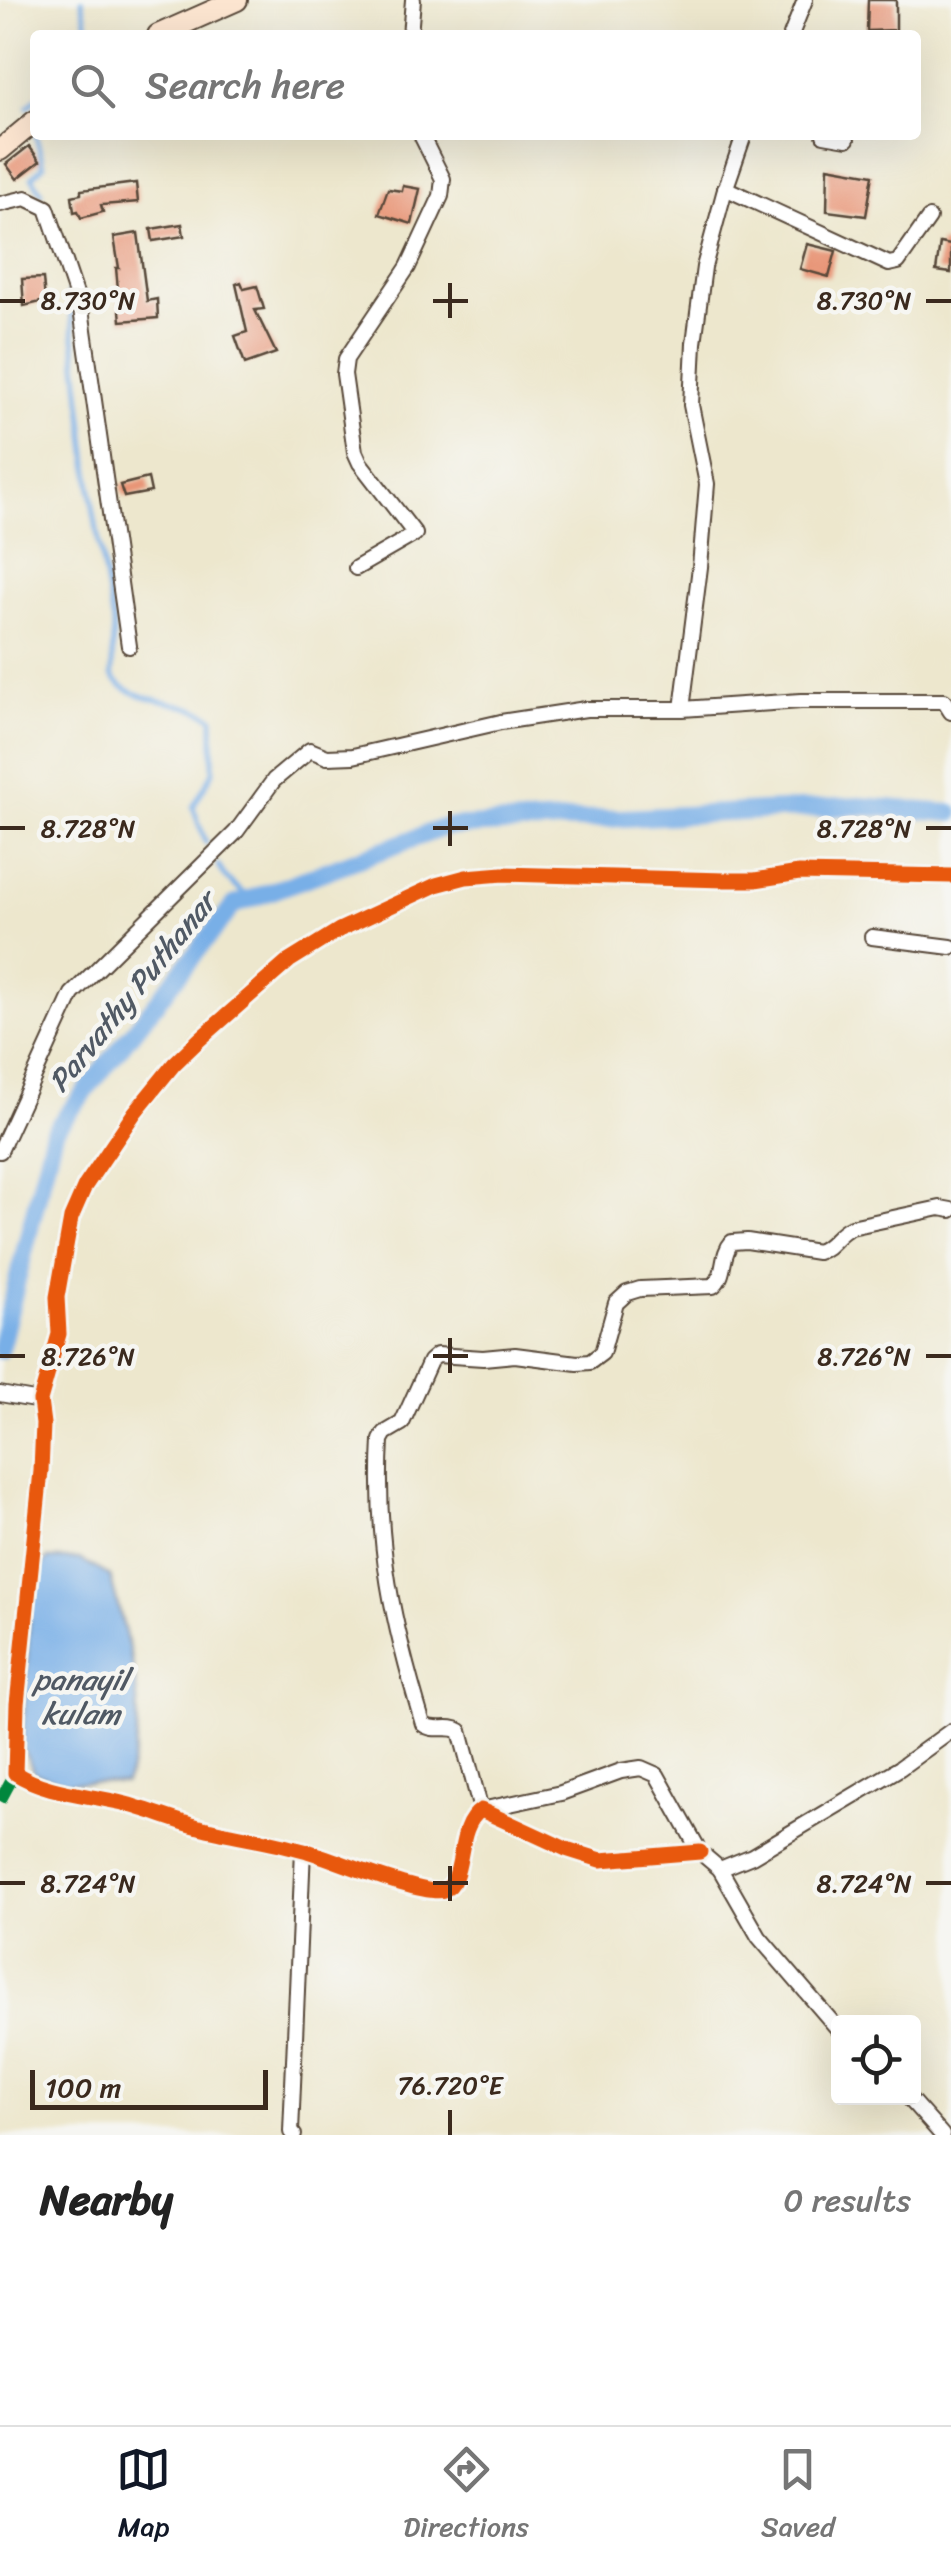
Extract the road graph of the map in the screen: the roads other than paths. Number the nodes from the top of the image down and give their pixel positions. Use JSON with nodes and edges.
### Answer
{"nodes":[{"id":1,"x":236,"y":0,"type":"edge"},
{"id":2,"x":413,"y":0,"type":"edge"},
{"id":3,"x":805,"y":0,"type":"edge"},
{"id":4,"x":169,"y":30,"type":"edge"},
{"id":5,"x":410,"y":30,"type":"edge"},
{"id":6,"x":793,"y":30,"type":"edge"},
{"id":7,"x":30,"y":125,"type":"edge"},
{"id":8,"x":423,"y":140,"type":"edge"},
{"id":9,"x":742,"y":140,"type":"edge"},
{"id":10,"x":0,"y":150,"type":"edge"},
{"id":11,"x":726,"y":188,"type":"junction"},
{"id":12,"x":0,"y":204,"type":"edge"},
{"id":13,"x":928,"y":218,"type":"dead end"},
{"id":14,"x":356,"y":568,"type":"dead end"},
{"id":15,"x":129,"y":646,"type":"dead end"},
{"id":16,"x":682,"y":708,"type":"junction"},
{"id":17,"x":951,"y":712,"type":"edge"},
{"id":18,"x":951,"y":876,"type":"edge"},
{"id":19,"x":872,"y":938,"type":"dead end"},
{"id":20,"x":951,"y":946,"type":"edge"},
{"id":21,"x":0,"y":1151,"type":"edge"},
{"id":22,"x":951,"y":1210,"type":"edge"},
{"id":23,"x":0,"y":1394,"type":"edge"},
{"id":24,"x":33,"y":1399,"type":"junction"},
{"id":25,"x":951,"y":1731,"type":"edge"},
{"id":26,"x":481,"y":1810,"type":"junction"},
{"id":27,"x":303,"y":1849,"type":"junction"},
{"id":28,"x":700,"y":1852,"type":"junction"},
{"id":29,"x":720,"y":1869,"type":"junction"},
{"id":30,"x":831,"y":2021,"type":"edge"},
{"id":31,"x":917,"y":2105,"type":"edge"},
{"id":32,"x":294,"y":2135,"type":"edge"},
{"id":33,"x":942,"y":2135,"type":"edge"}],
"edges":[{"from":1,"to":4,"type":"main road"},
{"from":2,"to":5,"type":"street"},
{"from":3,"to":6,"type":"street"},
{"from":7,"to":10,"type":"main road"},
{"from":8,"to":14,"type":"street"},
{"from":9,"to":11,"type":"street"},
{"from":11,"to":13,"type":"street"},
{"from":11,"to":16,"type":"street"},
{"from":12,"to":15,"type":"street"},
{"from":16,"to":17,"type":"street"},
{"from":16,"to":21,"type":"street"},
{"from":18,"to":24,"type":"street"},
{"from":19,"to":20,"type":"street"},
{"from":22,"to":26,"type":"street"},
{"from":23,"to":24,"type":"street"},
{"from":24,"to":27,"type":"street"},
{"from":25,"to":29,"type":"street"},
{"from":26,"to":27,"type":"street"},
{"from":26,"to":28,"type":"street"},
{"from":26,"to":28,"type":"street"},
{"from":27,"to":32,"type":"street"},
{"from":28,"to":29,"type":"street"},
{"from":29,"to":30,"type":"street"},
{"from":31,"to":33,"type":"street"}]}
